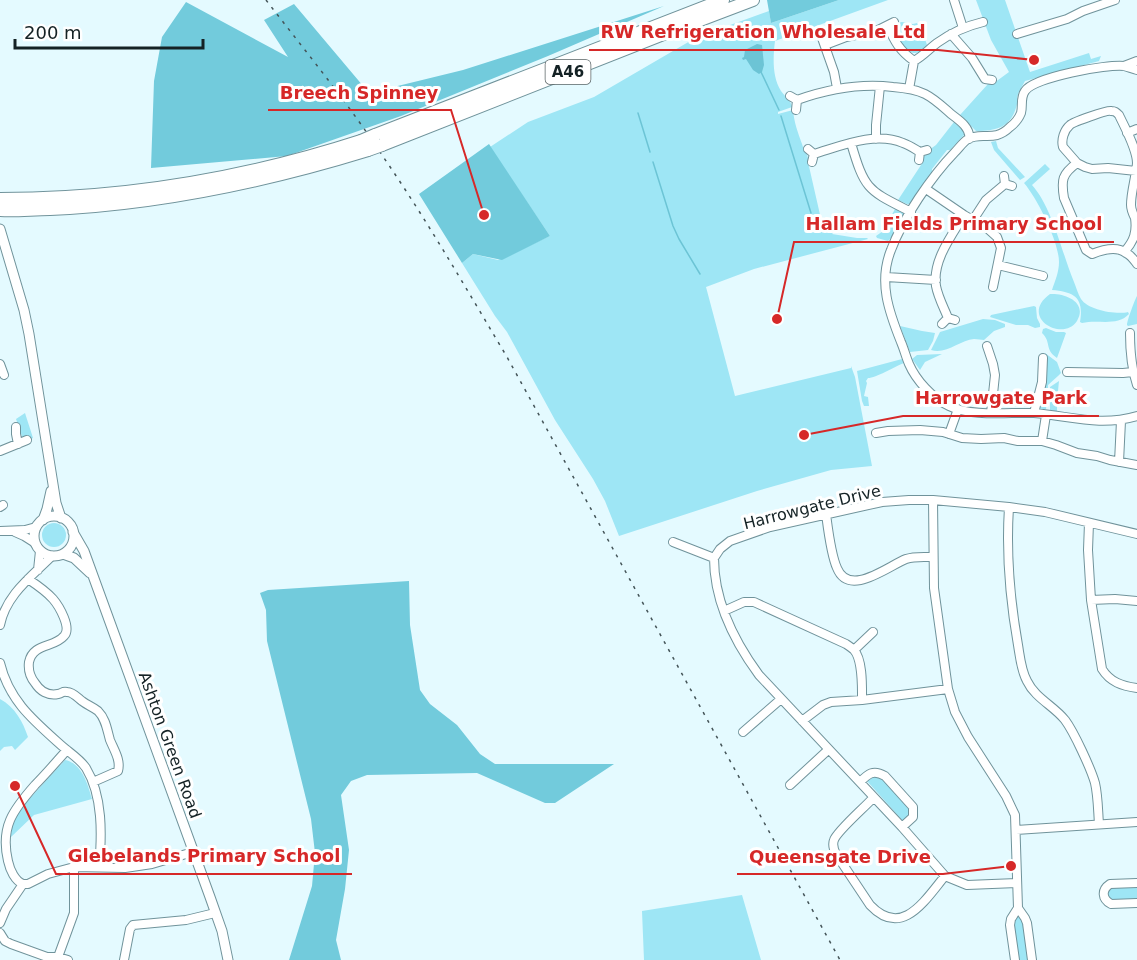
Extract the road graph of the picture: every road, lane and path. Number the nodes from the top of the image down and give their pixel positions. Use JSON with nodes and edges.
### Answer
{"nodes":[{"id":1,"x":723,"y":0,"type":"edge"},
{"id":2,"x":753,"y":0,"type":"edge"},
{"id":3,"x":954,"y":0,"type":"edge"},
{"id":4,"x":1115,"y":0,"type":"edge"},
{"id":5,"x":983,"y":22,"type":"dead end"},
{"id":6,"x":963,"y":28,"type":"junction"},
{"id":7,"x":951,"y":34,"type":"junction"},
{"id":8,"x":1017,"y":34,"type":"dead end"},
{"id":9,"x":1137,"y":61,"type":"edge"},
{"id":10,"x":914,"y":62,"type":"junction"},
{"id":11,"x":1124,"y":66,"type":"junction"},
{"id":12,"x":1137,"y":70,"type":"edge"},
{"id":13,"x":988,"y":79,"type":"dead end"},
{"id":14,"x":880,"y":86,"type":"junction"},
{"id":15,"x":837,"y":88,"type":"junction"},
{"id":16,"x":909,"y":89,"type":"junction"},
{"id":17,"x":795,"y":110,"type":"dead end"},
{"id":18,"x":1137,"y":129,"type":"edge"},
{"id":19,"x":1127,"y":133,"type":"junction"},
{"id":20,"x":876,"y":139,"type":"junction"},
{"id":21,"x":969,"y":139,"type":"junction"},
{"id":22,"x":379,"y":140,"type":"junction"},
{"id":23,"x":851,"y":143,"type":"junction"},
{"id":24,"x":364,"y":145,"type":"junction"},
{"id":25,"x":922,"y":154,"type":"dead end"},
{"id":26,"x":811,"y":155,"type":"dead end"},
{"id":27,"x":1077,"y":163,"type":"junction"},
{"id":28,"x":1136,"y":171,"type":"edge"},
{"id":29,"x":1007,"y":182,"type":"dead end"},
{"id":30,"x":926,"y":189,"type":"junction"},
{"id":31,"x":0,"y":199,"type":"edge"},
{"id":32,"x":0,"y":210,"type":"edge"},
{"id":33,"x":911,"y":212,"type":"junction"},
{"id":34,"x":964,"y":215,"type":"junction"},
{"id":35,"x":973,"y":220,"type":"junction"},
{"id":36,"x":0,"y":229,"type":"edge"},
{"id":37,"x":1125,"y":251,"type":"junction"},
{"id":38,"x":1137,"y":264,"type":"edge"},
{"id":39,"x":998,"y":265,"type":"junction"},
{"id":40,"x":1046,"y":276,"type":"dead end"},
{"id":41,"x":886,"y":277,"type":"junction"},
{"id":42,"x":936,"y":280,"type":"junction"},
{"id":43,"x":993,"y":286,"type":"dead end"},
{"id":44,"x":948,"y":321,"type":"dead end"},
{"id":45,"x":1130,"y":331,"type":"edge"},
{"id":46,"x":986,"y":344,"type":"dead end"},
{"id":47,"x":1043,"y":358,"type":"dead end"},
{"id":48,"x":1065,"y":372,"type":"dead end"},
{"id":49,"x":1133,"y":372,"type":"junction"},
{"id":50,"x":1137,"y":385,"type":"edge"},
{"id":51,"x":957,"y":409,"type":"junction"},
{"id":52,"x":991,"y":413,"type":"junction"},
{"id":53,"x":1034,"y":413,"type":"junction"},
{"id":54,"x":1046,"y":415,"type":"junction"},
{"id":55,"x":1137,"y":416,"type":"edge"},
{"id":56,"x":1121,"y":421,"type":"junction"},
{"id":57,"x":16,"y":427,"type":"dead end"},
{"id":58,"x":876,"y":433,"type":"dead end"},
{"id":59,"x":950,"y":434,"type":"junction"},
{"id":60,"x":27,"y":440,"type":"dead end"},
{"id":61,"x":1042,"y":441,"type":"junction"},
{"id":62,"x":18,"y":444,"type":"junction"},
{"id":63,"x":0,"y":451,"type":"edge"},
{"id":64,"x":1119,"y":462,"type":"junction"},
{"id":65,"x":1137,"y":465,"type":"edge"},
{"id":66,"x":52,"y":483,"type":"junction"},
{"id":67,"x":933,"y":500,"type":"junction"},
{"id":68,"x":1009,"y":507,"type":"junction"},
{"id":69,"x":826,"y":514,"type":"junction"},
{"id":70,"x":61,"y":518,"type":"junction"},
{"id":71,"x":40,"y":523,"type":"junction"},
{"id":72,"x":1089,"y":523,"type":"junction"},
{"id":73,"x":0,"y":531,"type":"edge"},
{"id":74,"x":11,"y":531,"type":"junction"},
{"id":75,"x":73,"y":532,"type":"junction"},
{"id":76,"x":1137,"y":534,"type":"edge"},
{"id":77,"x":672,"y":541,"type":"dead end"},
{"id":78,"x":37,"y":547,"type":"junction"},
{"id":79,"x":63,"y":554,"type":"junction"},
{"id":80,"x":52,"y":556,"type":"junction"},
{"id":81,"x":933,"y":557,"type":"junction"},
{"id":82,"x":714,"y":558,"type":"junction"},
{"id":83,"x":38,"y":570,"type":"junction"},
{"id":84,"x":92,"y":575,"type":"junction"},
{"id":85,"x":28,"y":579,"type":"junction"},
{"id":86,"x":1091,"y":600,"type":"junction"},
{"id":87,"x":1137,"y":601,"type":"edge"},
{"id":88,"x":724,"y":611,"type":"junction"},
{"id":89,"x":0,"y":621,"type":"edge"},
{"id":90,"x":873,"y":632,"type":"dead end"},
{"id":91,"x":854,"y":650,"type":"junction"},
{"id":92,"x":0,"y":663,"type":"edge"},
{"id":93,"x":1137,"y":688,"type":"edge"},
{"id":94,"x":948,"y":689,"type":"junction"},
{"id":95,"x":781,"y":699,"type":"junction"},
{"id":96,"x":862,"y":700,"type":"junction"},
{"id":97,"x":802,"y":721,"type":"junction"},
{"id":98,"x":755,"y":734,"type":"dead end"},
{"id":99,"x":67,"y":750,"type":"junction"},
{"id":100,"x":828,"y":750,"type":"junction"},
{"id":101,"x":93,"y":782,"type":"junction"},
{"id":102,"x":860,"y":782,"type":"junction"},
{"id":103,"x":790,"y":785,"type":"dead end"},
{"id":104,"x":873,"y":798,"type":"junction"},
{"id":105,"x":1137,"y":822,"type":"edge"},
{"id":106,"x":1099,"y":824,"type":"junction"},
{"id":107,"x":902,"y":827,"type":"junction"},
{"id":108,"x":1016,"y":830,"type":"junction"},
{"id":109,"x":3,"y":833,"type":"edge"},
{"id":110,"x":193,"y":852,"type":"junction"},
{"id":111,"x":74,"y":867,"type":"junction"},
{"id":112,"x":99,"y":867,"type":"junction"},
{"id":113,"x":945,"y":876,"type":"junction"},
{"id":114,"x":1017,"y":883,"type":"junction"},
{"id":115,"x":1137,"y":883,"type":"edge"},
{"id":116,"x":23,"y":884,"type":"junction"},
{"id":117,"x":1137,"y":903,"type":"edge"},
{"id":118,"x":1018,"y":908,"type":"junction"},
{"id":119,"x":215,"y":913,"type":"junction"},
{"id":120,"x":0,"y":923,"type":"edge"},
{"id":121,"x":0,"y":933,"type":"edge"},
{"id":122,"x":58,"y":957,"type":"junction"},
{"id":123,"x":68,"y":960,"type":"edge"},
{"id":124,"x":124,"y":960,"type":"edge"},
{"id":125,"x":228,"y":960,"type":"edge"},
{"id":126,"x":1015,"y":960,"type":"edge"},
{"id":127,"x":1032,"y":960,"type":"edge"}],
"edges":[{"from":1,"to":22,"type":"highway","number":"A46"},
{"from":2,"to":22,"type":"highway","number":"A46"},
{"from":3,"to":6,"type":"street"},
{"from":4,"to":8,"type":"street"},
{"from":5,"to":6,"type":"street"},
{"from":6,"to":7,"type":"street"},
{"from":7,"to":10,"type":"street"},
{"from":7,"to":13,"type":"street"},
{"from":9,"to":11,"type":"street"},
{"from":10,"to":15,"type":"street"},
{"from":10,"to":16,"type":"street"},
{"from":11,"to":12,"type":"street"},
{"from":11,"to":21,"type":"street"},
{"from":14,"to":15,"type":"street"},
{"from":14,"to":16,"type":"street"},
{"from":14,"to":20,"type":"street"},
{"from":15,"to":17,"type":"street"},
{"from":16,"to":21,"type":"street"},
{"from":18,"to":19,"type":"street"},
{"from":19,"to":27,"type":"street"},
{"from":19,"to":28,"type":"street"},
{"from":20,"to":23,"type":"street"},
{"from":20,"to":25,"type":"street"},
{"from":21,"to":30,"type":"street"},
{"from":22,"to":24,"type":"highway","number":"A46","bridge":true},
{"from":23,"to":26,"type":"street"},
{"from":23,"to":33,"type":"street"},
{"from":24,"to":31,"type":"highway","number":"A46"},
{"from":24,"to":32,"type":"highway","number":"A46"},
{"from":27,"to":28,"type":"street"},
{"from":27,"to":37,"type":"street"},
{"from":28,"to":37,"type":"street"},
{"from":29,"to":35,"type":"street"},
{"from":30,"to":33,"type":"street"},
{"from":30,"to":34,"type":"street"},
{"from":33,"to":41,"type":"street"},
{"from":34,"to":35,"type":"street"},
{"from":34,"to":42,"type":"street"},
{"from":35,"to":39,"type":"street"},
{"from":36,"to":66,"type":"street","name":"Ashton Green Road"},
{"from":37,"to":38,"type":"street"},
{"from":39,"to":40,"type":"street"},
{"from":39,"to":43,"type":"street"},
{"from":41,"to":42,"type":"street"},
{"from":41,"to":51,"type":"street"},
{"from":42,"to":44,"type":"street"},
{"from":45,"to":49,"type":"street"},
{"from":46,"to":52,"type":"street"},
{"from":47,"to":53,"type":"street"},
{"from":48,"to":49,"type":"street"},
{"from":49,"to":50,"type":"street"},
{"from":51,"to":52,"type":"street"},
{"from":51,"to":59,"type":"street"},
{"from":52,"to":53,"type":"street"},
{"from":53,"to":54,"type":"street"},
{"from":54,"to":56,"type":"street"},
{"from":54,"to":61,"type":"street"},
{"from":55,"to":56,"type":"street"},
{"from":56,"to":64,"type":"street"},
{"from":57,"to":62,"type":"street"},
{"from":58,"to":59,"type":"street"},
{"from":59,"to":61,"type":"street"},
{"from":60,"to":62,"type":"street"},
{"from":61,"to":64,"type":"street"},
{"from":62,"to":63,"type":"street"},
{"from":64,"to":65,"type":"street"},
{"from":66,"to":70,"type":"street","name":"Ashton Green Road"},
{"from":66,"to":71,"type":"street","name":"Ashton Green Road"},
{"from":67,"to":68,"type":"street","name":"Harrowgate Drive"},
{"from":67,"to":69,"type":"street","name":"Harrowgate Drive"},
{"from":67,"to":81,"type":"street"},
{"from":68,"to":72,"type":"street","name":"Harrowgate Drive"},
{"from":68,"to":106,"type":"street"},
{"from":69,"to":81,"type":"street"},
{"from":69,"to":82,"type":"street","name":"Harrowgate Drive"},
{"from":70,"to":71,"type":"street"},
{"from":70,"to":75,"type":"street","name":"Ashton Green Road"},
{"from":71,"to":74,"type":"street"},
{"from":71,"to":78,"type":"street","name":"Ashton Green Road"},
{"from":72,"to":76,"type":"street","name":"Harrowgate Drive"},
{"from":72,"to":86,"type":"street"},
{"from":73,"to":74,"type":"street"},
{"from":74,"to":78,"type":"street"},
{"from":75,"to":79,"type":"street"},
{"from":75,"to":84,"type":"street","name":"Ashton Green Road"},
{"from":77,"to":82,"type":"street"},
{"from":78,"to":80,"type":"street"},
{"from":78,"to":83,"type":"street"},
{"from":79,"to":80,"type":"street"},
{"from":79,"to":84,"type":"street"},
{"from":80,"to":83,"type":"street"},
{"from":81,"to":94,"type":"street"},
{"from":82,"to":88,"type":"street"},
{"from":83,"to":85,"type":"street"},
{"from":84,"to":110,"type":"street","name":"Ashton Green Road"},
{"from":85,"to":89,"type":"street"},
{"from":85,"to":101,"type":"street"},
{"from":86,"to":87,"type":"street"},
{"from":86,"to":93,"type":"street"},
{"from":88,"to":91,"type":"street"},
{"from":88,"to":95,"type":"street"},
{"from":90,"to":91,"type":"street"},
{"from":91,"to":96,"type":"street"},
{"from":92,"to":99,"type":"street"},
{"from":94,"to":96,"type":"street"},
{"from":94,"to":108,"type":"street"},
{"from":95,"to":97,"type":"street"},
{"from":95,"to":98,"type":"street"},
{"from":96,"to":97,"type":"street"},
{"from":97,"to":100,"type":"street"},
{"from":99,"to":101,"type":"street"},
{"from":99,"to":109,"type":"street"},
{"from":100,"to":102,"type":"street"},
{"from":100,"to":103,"type":"street"},
{"from":101,"to":112,"type":"street"},
{"from":102,"to":104,"type":"street"},
{"from":102,"to":107,"type":"street"},
{"from":104,"to":107,"type":"street"},
{"from":104,"to":113,"type":"street"},
{"from":105,"to":106,"type":"street"},
{"from":106,"to":108,"type":"street"},
{"from":107,"to":113,"type":"street"},
{"from":108,"to":114,"type":"street"},
{"from":109,"to":116,"type":"street"},
{"from":110,"to":112,"type":"street"},
{"from":110,"to":119,"type":"street","name":"Ashton Green Road"},
{"from":111,"to":112,"type":"street"},
{"from":111,"to":116,"type":"street"},
{"from":111,"to":122,"type":"street"},
{"from":113,"to":114,"type":"street"},
{"from":114,"to":118,"type":"street"},
{"from":115,"to":117,"type":"street"},
{"from":116,"to":120,"type":"street"},
{"from":118,"to":126,"type":"street"},
{"from":118,"to":127,"type":"street"},
{"from":119,"to":124,"type":"street"},
{"from":119,"to":125,"type":"street","name":"Ashton Green Road"},
{"from":121,"to":122,"type":"street"},
{"from":122,"to":123,"type":"street"}]}
